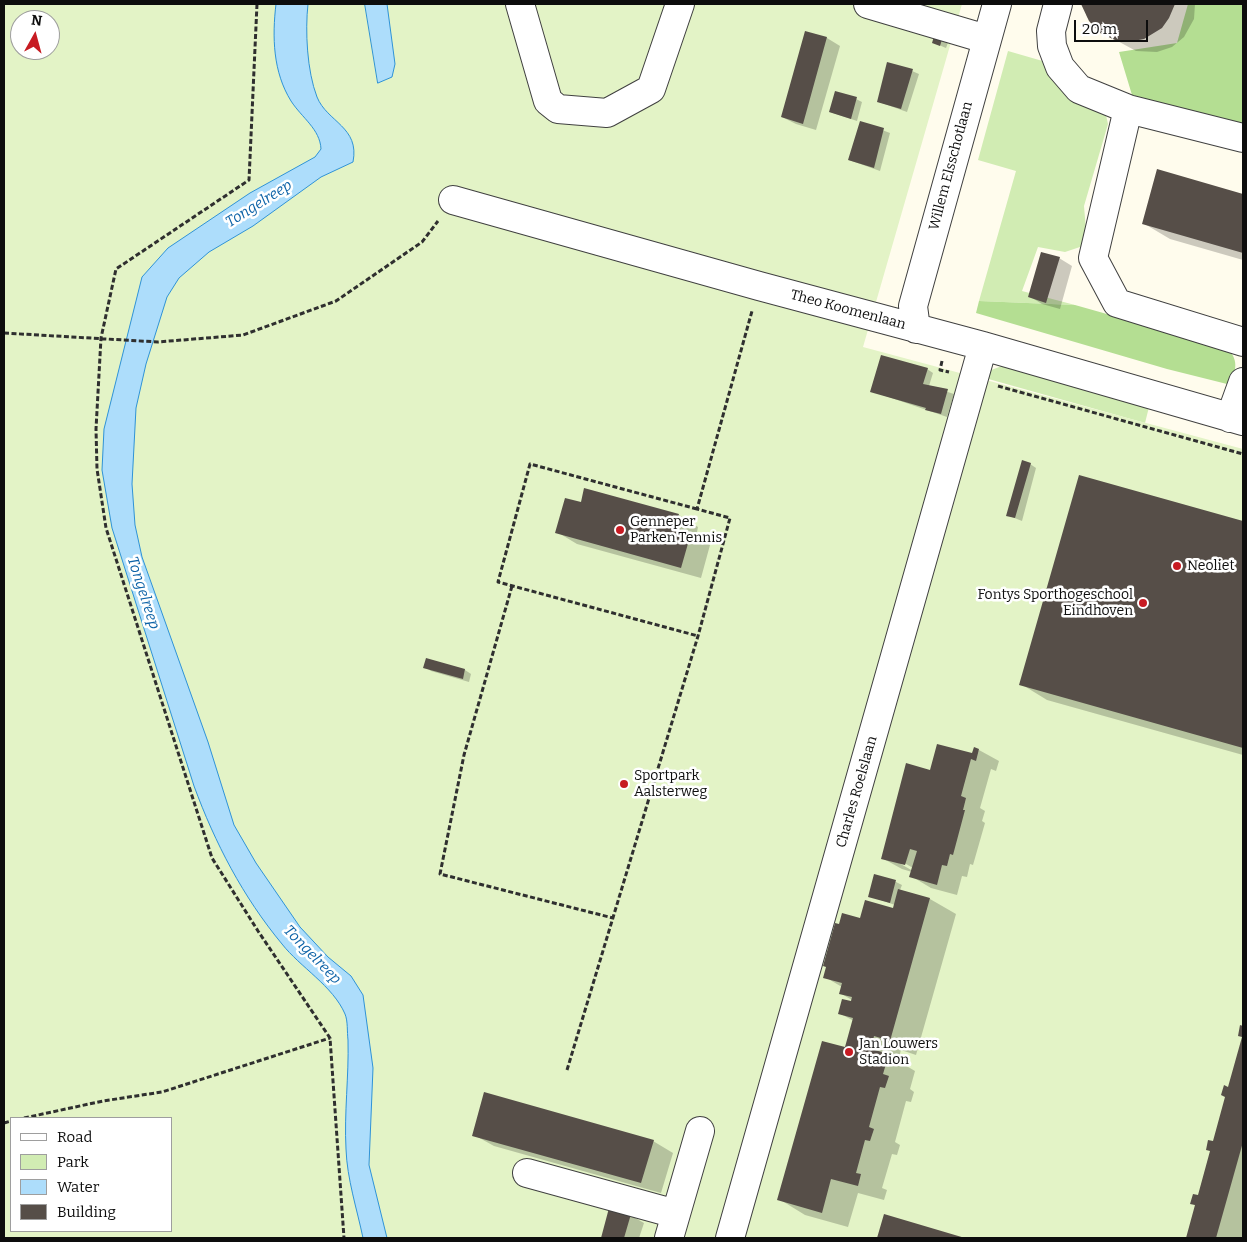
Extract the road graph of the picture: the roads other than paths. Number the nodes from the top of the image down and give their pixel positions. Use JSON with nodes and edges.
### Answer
{"nodes":[{"id":1,"x":520,"y":4,"type":"edge"},
{"id":2,"x":680,"y":4,"type":"edge"},
{"id":3,"x":996,"y":4,"type":"edge"},
{"id":4,"x":1058,"y":4,"type":"edge"},
{"id":5,"x":882,"y":6,"type":"edge"},
{"id":6,"x":986,"y":39,"type":"junction"},
{"id":7,"x":1128,"y":109,"type":"junction"},
{"id":8,"x":1243,"y":138,"type":"edge"},
{"id":9,"x":453,"y":200,"type":"road end"},
{"id":10,"x":916,"y":329,"type":"junction"},
{"id":11,"x":1243,"y":342,"type":"edge"},
{"id":12,"x":982,"y":346,"type":"junction"},
{"id":13,"x":1243,"y":382,"type":"edge"},
{"id":14,"x":1237,"y":419,"type":"edge"},
{"id":15,"x":700,"y":1131,"type":"dead end"},
{"id":16,"x":528,"y":1173,"type":"dead end"},
{"id":17,"x":674,"y":1231,"type":"edge"},
{"id":18,"x":730,"y":1238,"type":"edge"}],
"edges":[{"from":1,"to":2,"type":"street"},
{"from":3,"to":6,"type":"street","name":"Willem Elsschotlaan"},
{"from":4,"to":7,"type":"street"},
{"from":5,"to":6,"type":"street"},
{"from":6,"to":10,"type":"street","name":"Willem Elsschotlaan"},
{"from":7,"to":8,"type":"street"},
{"from":7,"to":11,"type":"street"},
{"from":9,"to":10,"type":"street","name":"Theo Koomenlaan"},
{"from":10,"to":12,"type":"street","name":"Theo Koomenlaan"},
{"from":12,"to":14,"type":"street","name":"Theo Koomenlaan"},
{"from":12,"to":18,"type":"street","name":"Charles Roelslaan"},
{"from":13,"to":14,"type":"street"},
{"from":15,"to":17,"type":"street"},
{"from":16,"to":17,"type":"street"}]}
